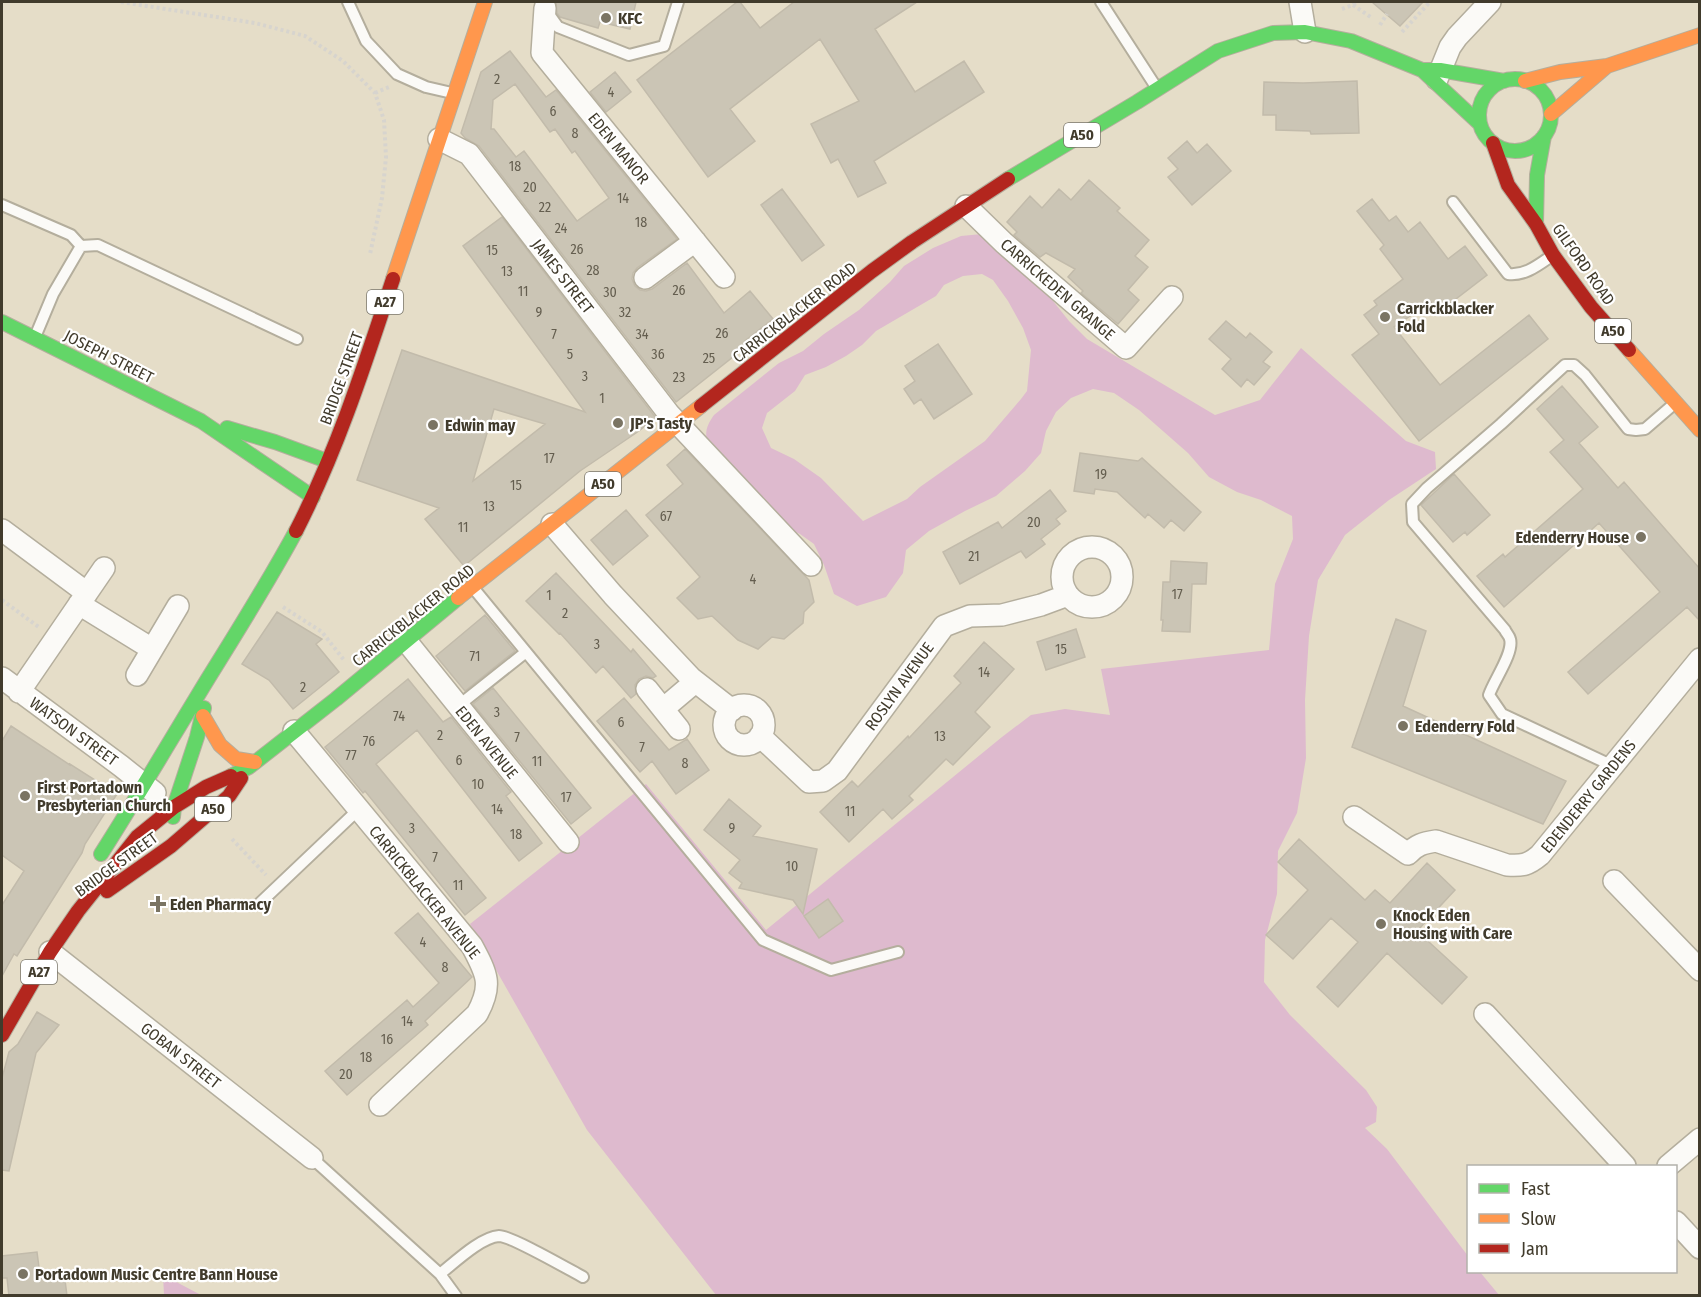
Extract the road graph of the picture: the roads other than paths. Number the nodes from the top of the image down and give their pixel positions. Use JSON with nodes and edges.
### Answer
{"nodes":[{"id":1,"x":348,"y":2,"type":"edge"},
{"id":2,"x":485,"y":2,"type":"edge"},
{"id":3,"x":678,"y":2,"type":"edge"},
{"id":4,"x":1101,"y":2,"type":"edge"},
{"id":5,"x":1300,"y":2,"type":"edge"},
{"id":6,"x":1490,"y":2,"type":"edge"},
{"id":7,"x":542,"y":5,"type":"edge"},
{"id":8,"x":1305,"y":32,"type":"junction"},
{"id":9,"x":1700,"y":35,"type":"edge"},
{"id":10,"x":1607,"y":66,"type":"junction"},
{"id":11,"x":1432,"y":74,"type":"junction"},
{"id":12,"x":1504,"y":81,"type":"junction"},
{"id":13,"x":1525,"y":81,"type":"junction"},
{"id":14,"x":1158,"y":89,"type":"junction"},
{"id":15,"x":454,"y":94,"type":"junction"},
{"id":16,"x":1551,"y":114,"type":"junction"},
{"id":17,"x":1480,"y":124,"type":"junction"},
{"id":18,"x":1544,"y":136,"type":"junction"},
{"id":19,"x":439,"y":139,"type":"junction"},
{"id":20,"x":1493,"y":143,"type":"junction"},
{"id":21,"x":1454,"y":202,"type":"dead end"},
{"id":22,"x":2,"y":205,"type":"edge"},
{"id":23,"x":966,"y":206,"type":"junction"},
{"id":24,"x":1536,"y":224,"type":"junction"},
{"id":25,"x":696,"y":241,"type":"junction"},
{"id":26,"x":81,"y":246,"type":"junction"},
{"id":27,"x":1553,"y":255,"type":"junction"},
{"id":28,"x":724,"y":277,"type":"dead end"},
{"id":29,"x":645,"y":278,"type":"dead end"},
{"id":30,"x":1172,"y":297,"type":"dead end"},
{"id":31,"x":2,"y":322,"type":"edge"},
{"id":32,"x":35,"y":337,"type":"junction"},
{"id":33,"x":297,"y":339,"type":"dead end"},
{"id":34,"x":1676,"y":403,"type":"junction"},
{"id":35,"x":201,"y":421,"type":"junction"},
{"id":36,"x":679,"y":424,"type":"junction"},
{"id":37,"x":1700,"y":430,"type":"edge"},
{"id":38,"x":327,"y":461,"type":"junction"},
{"id":39,"x":313,"y":497,"type":"junction"},
{"id":40,"x":552,"y":524,"type":"junction"},
{"id":41,"x":2,"y":530,"type":"edge"},
{"id":42,"x":811,"y":565,"type":"dead end"},
{"id":43,"x":105,"y":568,"type":"dead end"},
{"id":44,"x":472,"y":588,"type":"junction"},
{"id":45,"x":1068,"y":595,"type":"dead end"},
{"id":46,"x":83,"y":599,"type":"junction"},
{"id":47,"x":178,"y":606,"type":"dead end"},
{"id":48,"x":407,"y":642,"type":"junction"},
{"id":49,"x":152,"y":649,"type":"junction"},
{"id":50,"x":526,"y":652,"type":"junction"},
{"id":51,"x":1700,"y":659,"type":"edge"},
{"id":52,"x":137,"y":675,"type":"dead end"},
{"id":53,"x":2,"y":678,"type":"edge"},
{"id":54,"x":208,"y":679,"type":"junction"},
{"id":55,"x":695,"y":681,"type":"junction"},
{"id":56,"x":647,"y":689,"type":"dead end"},
{"id":57,"x":19,"y":692,"type":"junction"},
{"id":58,"x":458,"y":706,"type":"junction"},
{"id":59,"x":663,"y":709,"type":"junction"},
{"id":60,"x":732,"y":710,"type":"junction"},
{"id":61,"x":202,"y":716,"type":"junction"},
{"id":62,"x":679,"y":729,"type":"dead end"},
{"id":63,"x":294,"y":731,"type":"junction"},
{"id":64,"x":760,"y":736,"type":"junction"},
{"id":65,"x":252,"y":765,"type":"junction"},
{"id":66,"x":1613,"y":766,"type":"junction"},
{"id":67,"x":145,"y":785,"type":"junction"},
{"id":68,"x":174,"y":807,"type":"junction"},
{"id":69,"x":358,"y":809,"type":"junction"},
{"id":70,"x":1354,"y":817,"type":"dead end"},
{"id":71,"x":568,"y":842,"type":"dead end"},
{"id":72,"x":171,"y":846,"type":"junction"},
{"id":73,"x":1614,"y":881,"type":"dead end"},
{"id":74,"x":260,"y":903,"type":"dead end"},
{"id":75,"x":78,"y":911,"type":"junction"},
{"id":76,"x":50,"y":952,"type":"junction"},
{"id":77,"x":898,"y":952,"type":"dead end"},
{"id":78,"x":1700,"y":970,"type":"edge"},
{"id":79,"x":1485,"y":1014,"type":"dead end"},
{"id":80,"x":2,"y":1035,"type":"edge"},
{"id":81,"x":380,"y":1105,"type":"dead end"},
{"id":82,"x":1700,"y":1139,"type":"edge"},
{"id":83,"x":312,"y":1158,"type":"joint"},
{"id":84,"x":1623,"y":1165,"type":"edge"},
{"id":85,"x":1670,"y":1165,"type":"edge"},
{"id":86,"x":1677,"y":1223,"type":"edge"},
{"id":87,"x":1700,"y":1248,"type":"edge"},
{"id":88,"x":440,"y":1274,"type":"junction"},
{"id":89,"x":583,"y":1277,"type":"dead end"},
{"id":90,"x":456,"y":1296,"type":"edge"}],
"edges":[{"from":1,"to":15,"type":"lane"},
{"from":2,"to":15,"type":"main road","name":"BRIDGE STREET","number":"A27"},
{"from":3,"to":7,"type":"lane"},
{"from":4,"to":14,"type":"lane"},
{"from":5,"to":8,"type":"street"},
{"from":6,"to":11,"type":"street"},
{"from":7,"to":25,"type":"street","name":"EDEN MANOR"},
{"from":8,"to":11,"type":"main road","name":"CARRICKBLACKER ROAD","number":"A50"},
{"from":8,"to":14,"type":"main road","name":"CARRICKBLACKER ROAD","number":"A50"},
{"from":9,"to":10,"type":"main road"},
{"from":10,"to":13,"type":"main road"},
{"from":10,"to":16,"type":"main road"},
{"from":11,"to":12,"type":"main road","name":"CARRICKBLACKER ROAD","number":"A50"},
{"from":11,"to":17,"type":"main road","name":"CARRICKBLACKER ROAD","number":"A50"},
{"from":12,"to":13,"type":"main road","number":"A50"},
{"from":12,"to":17,"type":"main road"},
{"from":13,"to":16,"type":"main road"},
{"from":14,"to":23,"type":"main road","name":"CARRICKBLACKER ROAD","number":"A50"},
{"from":15,"to":19,"type":"main road","name":"BRIDGE STREET","number":"A27"},
{"from":16,"to":18,"type":"main road","number":"A50"},
{"from":17,"to":20,"type":"main road","number":"A50"},
{"from":18,"to":20,"type":"main road"},
{"from":18,"to":24,"type":"main road","name":"GILFORD ROAD","number":"A50"},
{"from":19,"to":36,"type":"street","name":"JAMES STREET"},
{"from":19,"to":38,"type":"main road","name":"BRIDGE STREET","number":"A27"},
{"from":20,"to":24,"type":"main road","name":"GILFORD ROAD","number":"A50"},
{"from":21,"to":27,"type":"lane"},
{"from":22,"to":26,"type":"lane"},
{"from":23,"to":30,"type":"street","name":"CARRICKEDEN GRANGE"},
{"from":23,"to":36,"type":"main road","name":"CARRICKBLACKER ROAD","number":"A50"},
{"from":24,"to":27,"type":"main road","name":"GILFORD ROAD","number":"A50"},
{"from":25,"to":28,"type":"street","name":"EDEN MANOR"},
{"from":25,"to":29,"type":"street"},
{"from":26,"to":32,"type":"lane"},
{"from":26,"to":33,"type":"lane"},
{"from":27,"to":34,"type":"main road","name":"GILFORD ROAD","number":"A50"},
{"from":31,"to":32,"type":"main road","name":"JOSEPH STREET"},
{"from":32,"to":35,"type":"main road","name":"JOSEPH STREET"},
{"from":34,"to":37,"type":"main road","name":"GILFORD ROAD","number":"A50"},
{"from":34,"to":66,"type":"lane"},
{"from":35,"to":38,"type":"main road","name":"JOSEPH STREET"},
{"from":35,"to":39,"type":"main road","name":"JOSEPH STREET"},
{"from":36,"to":40,"type":"main road","name":"CARRICKBLACKER ROAD","number":"A50"},
{"from":36,"to":42,"type":"street","name":"JAMES STREET"},
{"from":38,"to":39,"type":"main road","name":"BRIDGE STREET","number":"A27"},
{"from":39,"to":54,"type":"main road","name":"BRIDGE STREET","number":"A27"},
{"from":40,"to":44,"type":"main road","name":"CARRICKBLACKER ROAD","number":"A50"},
{"from":40,"to":55,"type":"street"},
{"from":41,"to":46,"type":"street"},
{"from":43,"to":46,"type":"street"},
{"from":44,"to":48,"type":"main road","name":"CARRICKBLACKER ROAD","number":"A50"},
{"from":44,"to":50,"type":"lane"},
{"from":45,"to":64,"type":"street","name":"ROSLYN AVENUE"},
{"from":46,"to":49,"type":"street"},
{"from":46,"to":57,"type":"street"},
{"from":47,"to":49,"type":"street"},
{"from":48,"to":58,"type":"street","name":"EDEN AVENUE"},
{"from":48,"to":63,"type":"main road","name":"CARRICKBLACKER ROAD","number":"A50"},
{"from":49,"to":52,"type":"street"},
{"from":50,"to":58,"type":"lane"},
{"from":50,"to":77,"type":"lane"},
{"from":51,"to":66,"type":"street","name":"EDENDERRY GARDENS"},
{"from":53,"to":57,"type":"street","name":"WATSON STREET"},
{"from":54,"to":61,"type":"main road","name":"BRIDGE STREET","number":"A27"},
{"from":54,"to":67,"type":"main road","name":"BRIDGE STREET","number":"A27"},
{"from":55,"to":59,"type":"street"},
{"from":55,"to":60,"type":"street"},
{"from":56,"to":59,"type":"street"},
{"from":57,"to":67,"type":"street","name":"WATSON STREET"},
{"from":58,"to":71,"type":"street","name":"EDEN AVENUE"},
{"from":59,"to":62,"type":"street"},
{"from":60,"to":64,"type":"street"},
{"from":60,"to":64,"type":"street"},
{"from":61,"to":65,"type":"main road"},
{"from":61,"to":68,"type":"main road","name":"BRIDGE STREET","number":"A27"},
{"from":63,"to":65,"type":"main road","name":"CARRICKBLACKER ROAD","number":"A50"},
{"from":63,"to":69,"type":"street","name":"CARRICKBLACKER AVENUE"},
{"from":65,"to":68,"type":"main road","name":"CARRICKBLACKER ROAD","number":"A50"},
{"from":65,"to":72,"type":"main road","name":"CARRICKBLACKER ROAD","number":"A50"},
{"from":66,"to":70,"type":"street","name":"EDENDERRY GARDENS"},
{"from":67,"to":68,"type":"street","name":"WATSON STREET"},
{"from":67,"to":75,"type":"main road","name":"BRIDGE STREET","number":"A27"},
{"from":68,"to":72,"type":"main road","name":"BRIDGE STREET","number":"A27"},
{"from":68,"to":75,"type":"main road","name":"BRIDGE STREET","number":"A27"},
{"from":69,"to":74,"type":"lane"},
{"from":69,"to":81,"type":"street","name":"CARRICKBLACKER AVENUE"},
{"from":72,"to":75,"type":"main road","name":"BRIDGE STREET","number":"A27"},
{"from":73,"to":78,"type":"street"},
{"from":75,"to":76,"type":"main road","name":"BRIDGE STREET","number":"A27"},
{"from":76,"to":80,"type":"main road","name":"BRIDGE STREET","number":"A27"},
{"from":76,"to":83,"type":"street","name":"GOBAN STREET"},
{"from":79,"to":84,"type":"street"},
{"from":82,"to":85,"type":"street"},
{"from":83,"to":88,"type":"lane"},
{"from":86,"to":87,"type":"street"},
{"from":88,"to":89,"type":"lane"},
{"from":88,"to":90,"type":"lane"}]}
